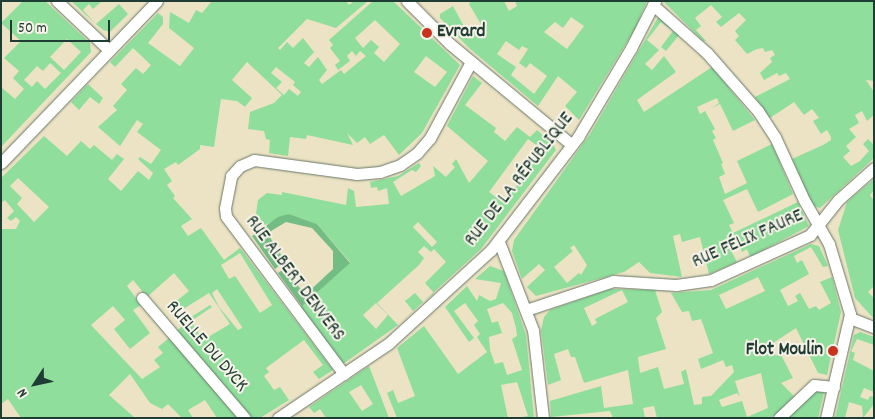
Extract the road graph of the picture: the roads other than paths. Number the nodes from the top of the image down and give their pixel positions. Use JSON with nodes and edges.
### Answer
{"nodes":[{"id":1,"x":57,"y":1,"type":"edge"},
{"id":2,"x":157,"y":1,"type":"edge"},
{"id":3,"x":407,"y":1,"type":"edge"},
{"id":4,"x":654,"y":3,"type":"edge"},
{"id":5,"x":110,"y":50,"type":"junction"},
{"id":6,"x":471,"y":62,"type":"junction"},
{"id":7,"x":572,"y":145,"type":"junction"},
{"id":8,"x":1,"y":163,"type":"edge"},
{"id":9,"x":874,"y":168,"type":"edge"},
{"id":10,"x":819,"y":227,"type":"junction"},
{"id":11,"x":499,"y":242,"type":"junction"},
{"id":12,"x":142,"y":298,"type":"dead end"},
{"id":13,"x":526,"y":310,"type":"junction"},
{"id":14,"x":850,"y":318,"type":"junction"},
{"id":15,"x":874,"y":327,"type":"edge"},
{"id":16,"x":344,"y":374,"type":"junction"},
{"id":17,"x":834,"y":387,"type":"junction"},
{"id":18,"x":245,"y":418,"type":"edge"},
{"id":19,"x":278,"y":418,"type":"edge"},
{"id":20,"x":543,"y":418,"type":"edge"},
{"id":21,"x":779,"y":418,"type":"edge"},
{"id":22,"x":826,"y":418,"type":"edge"}],
"edges":[{"from":1,"to":5,"type":"street"},
{"from":2,"to":5,"type":"street"},
{"from":3,"to":6,"type":"street"},
{"from":4,"to":7,"type":"street","name":"RUE DE LA RÉPUBLIQUE"},
{"from":4,"to":10,"type":"street"},
{"from":5,"to":8,"type":"street"},
{"from":6,"to":7,"type":"street"},
{"from":6,"to":16,"type":"street","name":"RUE ALBERT DENVERS"},
{"from":7,"to":11,"type":"street","name":"RUE DE LA RÉPUBLIQUE"},
{"from":9,"to":10,"type":"street","name":"RUE FÉLIX FAURE"},
{"from":10,"to":13,"type":"street","name":"RUE FÉLIX FAURE"},
{"from":10,"to":14,"type":"street"},
{"from":11,"to":13,"type":"street"},
{"from":11,"to":16,"type":"street","name":"RUE DE LA RÉPUBLIQUE"},
{"from":12,"to":18,"type":"street","name":"RUELLE DU DYCK"},
{"from":13,"to":20,"type":"street"},
{"from":14,"to":15,"type":"street"},
{"from":14,"to":17,"type":"street"},
{"from":16,"to":19,"type":"street","name":"RUE DE LA RÉPUBLIQUE"},
{"from":17,"to":21,"type":"street"},
{"from":17,"to":22,"type":"street"}]}
